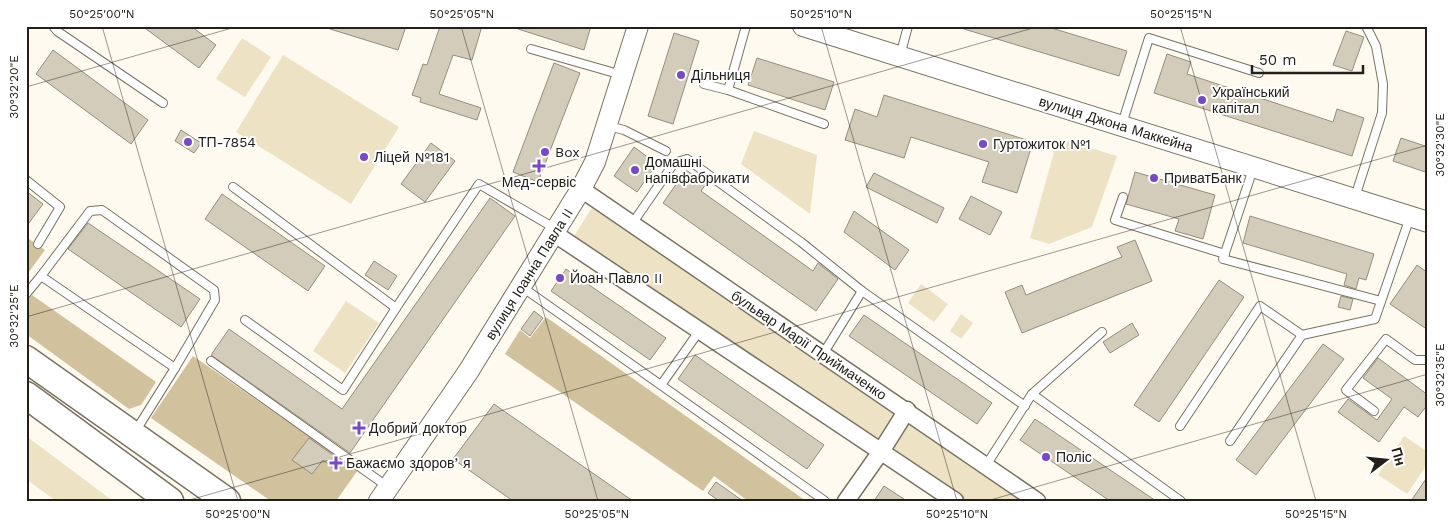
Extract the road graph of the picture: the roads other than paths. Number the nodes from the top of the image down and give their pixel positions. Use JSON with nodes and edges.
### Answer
{"nodes":[{"id":1,"x":53,"y":26,"type":"edge"},
{"id":2,"x":638,"y":26,"type":"edge"},
{"id":3,"x":746,"y":26,"type":"edge"},
{"id":4,"x":803,"y":26,"type":"edge"},
{"id":5,"x":908,"y":26,"type":"edge"},
{"id":6,"x":1366,"y":26,"type":"edge"},
{"id":7,"x":531,"y":48,"type":"dead end"},
{"id":8,"x":900,"y":56,"type":"junction"},
{"id":9,"x":1259,"y":73,"type":"dead end"},
{"id":10,"x":624,"y":75,"type":"junction"},
{"id":11,"x":704,"y":84,"type":"dead end"},
{"id":12,"x":728,"y":90,"type":"junction"},
{"id":13,"x":163,"y":103,"type":"dead end"},
{"id":14,"x":824,"y":124,"type":"dead end"},
{"id":15,"x":608,"y":126,"type":"junction"},
{"id":16,"x":1121,"y":126,"type":"junction"},
{"id":17,"x":666,"y":151,"type":"dead end"},
{"id":18,"x":1254,"y":167,"type":"junction"},
{"id":19,"x":26,"y":180,"type":"edge"},
{"id":20,"x":233,"y":187,"type":"dead end"},
{"id":21,"x":581,"y":190,"type":"junction"},
{"id":22,"x":1123,"y":197,"type":"dead end"},
{"id":23,"x":1354,"y":199,"type":"junction"},
{"id":24,"x":1419,"y":219,"type":"edge"},
{"id":25,"x":632,"y":224,"type":"junction"},
{"id":26,"x":556,"y":232,"type":"junction"},
{"id":27,"x":38,"y":244,"type":"dead end"},
{"id":28,"x":1225,"y":254,"type":"junction"},
{"id":29,"x":41,"y":276,"type":"junction"},
{"id":30,"x":522,"y":287,"type":"junction"},
{"id":31,"x":862,"y":291,"type":"junction"},
{"id":32,"x":26,"y":294,"type":"edge"},
{"id":33,"x":1382,"y":301,"type":"junction"},
{"id":34,"x":396,"y":308,"type":"junction"},
{"id":35,"x":246,"y":320,"type":"dead end"},
{"id":36,"x":700,"y":330,"type":"junction"},
{"id":37,"x":1102,"y":332,"type":"dead end"},
{"id":38,"x":1302,"y":335,"type":"junction"},
{"id":39,"x":823,"y":354,"type":"junction"},
{"id":40,"x":26,"y":359,"type":"edge"},
{"id":41,"x":1428,"y":360,"type":"edge"},
{"id":42,"x":210,"y":361,"type":"dead end"},
{"id":43,"x":175,"y":368,"type":"junction"},
{"id":44,"x":661,"y":386,"type":"junction"},
{"id":45,"x":1032,"y":394,"type":"junction"},
{"id":46,"x":26,"y":396,"type":"edge"},
{"id":47,"x":1025,"y":406,"type":"junction"},
{"id":48,"x":907,"y":410,"type":"junction"},
{"id":49,"x":1374,"y":411,"type":"dead end"},
{"id":50,"x":1180,"y":426,"type":"dead end"},
{"id":51,"x":132,"y":435,"type":"junction"},
{"id":52,"x":1230,"y":441,"type":"dead end"},
{"id":53,"x":882,"y":450,"type":"junction"},
{"id":54,"x":985,"y":467,"type":"junction"},
{"id":55,"x":384,"y":494,"type":"edge"},
{"id":56,"x":170,"y":501,"type":"edge"},
{"id":57,"x":227,"y":501,"type":"edge"},
{"id":58,"x":826,"y":501,"type":"edge"},
{"id":59,"x":846,"y":501,"type":"edge"},
{"id":60,"x":955,"y":501,"type":"edge"},
{"id":61,"x":1036,"y":501,"type":"edge"},
{"id":62,"x":1181,"y":501,"type":"edge"}],
"edges":[{"from":1,"to":13,"type":"lane"},
{"from":2,"to":10,"type":"street","name":"вулиця Іоанна Павла II"},
{"from":3,"to":12,"type":"lane"},
{"from":4,"to":8,"type":"street","name":"вулиця Джона Маккейна"},
{"from":5,"to":8,"type":"lane"},
{"from":6,"to":23,"type":"lane"},
{"from":7,"to":10,"type":"lane"},
{"from":8,"to":16,"type":"street","name":"вулиця Джона Маккейна"},
{"from":9,"to":16,"type":"lane"},
{"from":10,"to":15,"type":"street","name":"вулиця Іоанна Павла II"},
{"from":11,"to":12,"type":"lane"},
{"from":12,"to":14,"type":"lane"},
{"from":15,"to":17,"type":"lane"},
{"from":15,"to":21,"type":"street","name":"вулиця Іоанна Павла II"},
{"from":16,"to":18,"type":"street","name":"вулиця Джона Маккейна"},
{"from":18,"to":23,"type":"street","name":"вулиця Джона Маккейна"},
{"from":18,"to":28,"type":"lane"},
{"from":19,"to":27,"type":"lane"},
{"from":20,"to":34,"type":"lane"},
{"from":21,"to":25,"type":"street","name":"бульвар Марії Приймаченко"},
{"from":21,"to":26,"type":"street","name":"вулиця Іоанна Павла II"},
{"from":22,"to":28,"type":"lane"},
{"from":23,"to":24,"type":"street","name":"вулиця Джона Маккейна"},
{"from":24,"to":33,"type":"lane"},
{"from":25,"to":31,"type":"lane"},
{"from":25,"to":39,"type":"street","name":"бульвар Марії Приймаченко"},
{"from":26,"to":30,"type":"street","name":"вулиця Іоанна Павла II"},
{"from":26,"to":34,"type":"lane"},
{"from":26,"to":36,"type":"street"},
{"from":28,"to":33,"type":"lane"},
{"from":29,"to":32,"type":"lane"},
{"from":29,"to":43,"type":"lane"},
{"from":29,"to":43,"type":"lane"},
{"from":30,"to":44,"type":"lane"},
{"from":30,"to":55,"type":"street","name":"вулиця Іоанна Павла II"},
{"from":31,"to":39,"type":"lane"},
{"from":31,"to":47,"type":"lane"},
{"from":33,"to":38,"type":"lane"},
{"from":34,"to":35,"type":"lane"},
{"from":36,"to":44,"type":"lane"},
{"from":36,"to":53,"type":"street"},
{"from":37,"to":45,"type":"lane"},
{"from":38,"to":50,"type":"lane"},
{"from":38,"to":52,"type":"lane"},
{"from":39,"to":48,"type":"street","name":"бульвар Марії Приймаченко"},
{"from":40,"to":51,"type":"highway"},
{"from":41,"to":49,"type":"lane"},
{"from":42,"to":55,"type":"lane"},
{"from":43,"to":51,"type":"lane"},
{"from":44,"to":58,"type":"lane"},
{"from":45,"to":47,"type":"lane"},
{"from":45,"to":62,"type":"lane"},
{"from":46,"to":56,"type":"highway"},
{"from":47,"to":54,"type":"lane"},
{"from":48,"to":53,"type":"street"},
{"from":48,"to":54,"type":"street","name":"бульвар Марії Приймаченко"},
{"from":51,"to":57,"type":"highway"},
{"from":53,"to":59,"type":"street"},
{"from":53,"to":60,"type":"street"},
{"from":54,"to":61,"type":"street","name":"бульвар Марії Приймаченко"}]}
